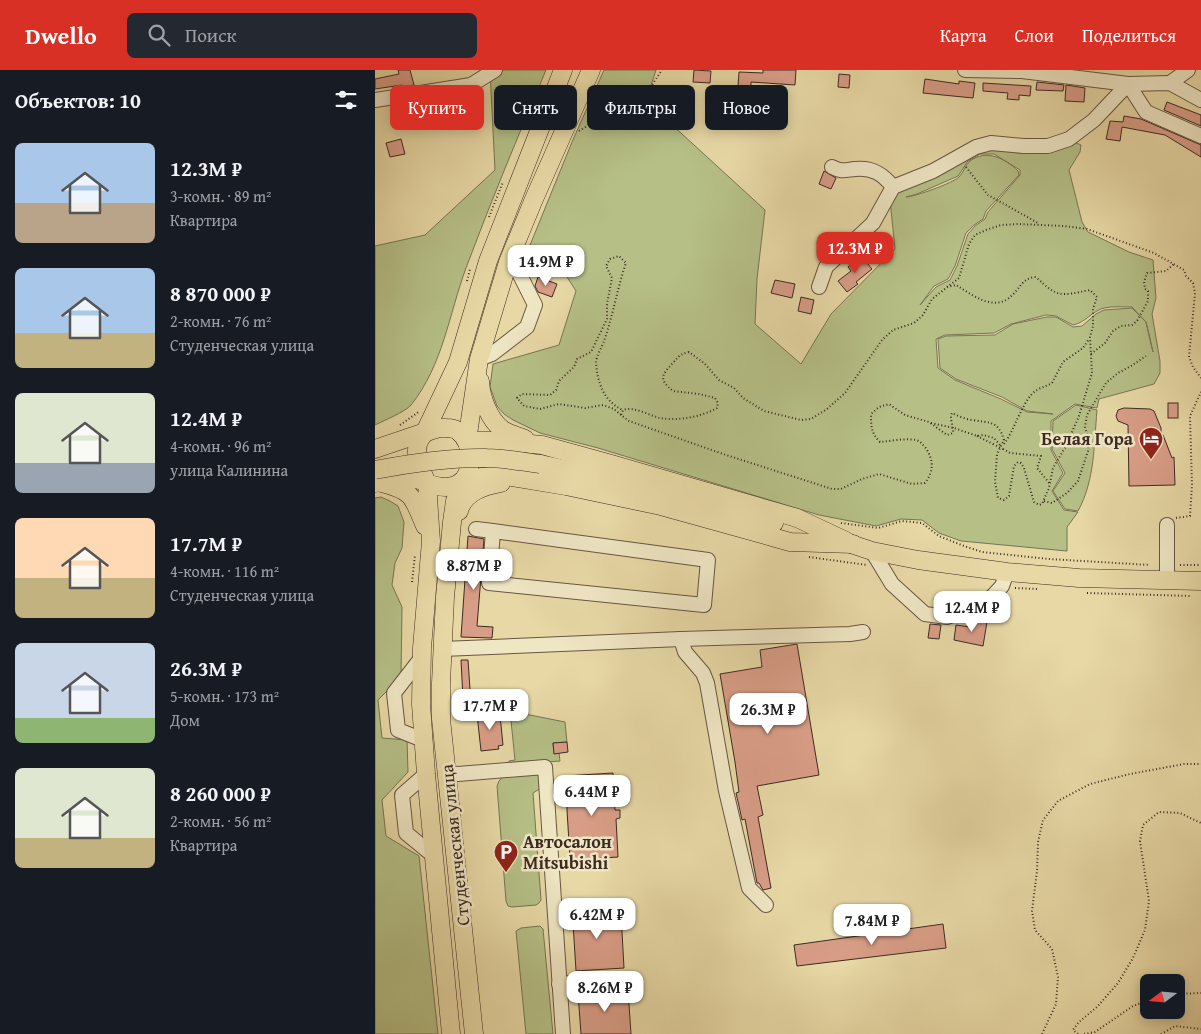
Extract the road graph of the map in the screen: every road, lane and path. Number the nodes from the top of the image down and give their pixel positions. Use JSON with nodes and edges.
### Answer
{"nodes":[{"id":1,"x":495,"y":70,"type":"edge"},
{"id":2,"x":591,"y":70,"type":"edge"},
{"id":3,"x":662,"y":70,"type":"edge"},
{"id":4,"x":965,"y":70,"type":"edge"},
{"id":5,"x":1188,"y":70,"type":"edge"},
{"id":6,"x":561,"y":75,"type":"edge"},
{"id":7,"x":1170,"y":83,"type":"junction"},
{"id":8,"x":1128,"y":84,"type":"junction"},
{"id":9,"x":375,"y":100,"type":"edge"},
{"id":10,"x":1201,"y":100,"type":"edge"},
{"id":11,"x":572,"y":136,"type":"dead end"},
{"id":12,"x":1201,"y":136,"type":"edge"},
{"id":13,"x":976,"y":147,"type":"junction"},
{"id":14,"x":832,"y":167,"type":"dead end"},
{"id":15,"x":893,"y":187,"type":"junction"},
{"id":16,"x":1040,"y":225,"type":"junction"},
{"id":17,"x":508,"y":262,"type":"junction"},
{"id":18,"x":1174,"y":264,"type":"junction"},
{"id":19,"x":819,"y":287,"type":"dead end"},
{"id":20,"x":947,"y":287,"type":"junction"},
{"id":21,"x":1090,"y":336,"type":"junction"},
{"id":22,"x":1091,"y":354,"type":"junction"},
{"id":23,"x":1146,"y":356,"type":"dead end"},
{"id":24,"x":479,"y":359,"type":"junction"},
{"id":25,"x":1201,"y":378,"type":"edge"},
{"id":26,"x":1201,"y":392,"type":"edge"},
{"id":27,"x":623,"y":410,"type":"junction"},
{"id":28,"x":621,"y":415,"type":"junction"},
{"id":29,"x":929,"y":422,"type":"junction"},
{"id":30,"x":954,"y":428,"type":"junction"},
{"id":31,"x":425,"y":432,"type":"junction"},
{"id":32,"x":977,"y":436,"type":"junction"},
{"id":33,"x":467,"y":441,"type":"junction"},
{"id":34,"x":542,"y":445,"type":"junction"},
{"id":35,"x":1002,"y":448,"type":"junction"},
{"id":36,"x":375,"y":449,"type":"edge"},
{"id":37,"x":376,"y":478,"type":"edge"},
{"id":38,"x":465,"y":479,"type":"junction"},
{"id":39,"x":427,"y":483,"type":"junction"},
{"id":40,"x":1050,"y":484,"type":"junction"},
{"id":41,"x":566,"y":486,"type":"junction"},
{"id":42,"x":1044,"y":501,"type":"junction"},
{"id":43,"x":835,"y":522,"type":"dead end"},
{"id":44,"x":1171,"y":522,"type":"joint"},
{"id":45,"x":476,"y":529,"type":"dead end"},
{"id":46,"x":493,"y":531,"type":"junction"},
{"id":47,"x":451,"y":543,"type":"junction"},
{"id":48,"x":853,"y":544,"type":"junction"},
{"id":49,"x":423,"y":545,"type":"junction"},
{"id":50,"x":872,"y":551,"type":"junction"},
{"id":51,"x":1201,"y":565,"type":"edge"},
{"id":52,"x":1007,"y":572,"type":"junction"},
{"id":53,"x":1167,"y":573,"type":"junction"},
{"id":54,"x":1201,"y":581,"type":"edge"},
{"id":55,"x":412,"y":582,"type":"dead end"},
{"id":56,"x":863,"y":632,"type":"dead end"},
{"id":57,"x":681,"y":639,"type":"junction"},
{"id":58,"x":442,"y":649,"type":"junction"},
{"id":59,"x":422,"y":652,"type":"junction"},
{"id":60,"x":423,"y":740,"type":"junction"},
{"id":61,"x":1201,"y":764,"type":"edge"},
{"id":62,"x":447,"y":773,"type":"junction"},
{"id":63,"x":426,"y":774,"type":"junction"},
{"id":64,"x":1201,"y":823,"type":"edge"},
{"id":65,"x":434,"y":856,"type":"junction"},
{"id":66,"x":766,"y":904,"type":"dead end"},
{"id":67,"x":626,"y":979,"type":"dead end"},
{"id":68,"x":559,"y":984,"type":"junction"},
{"id":69,"x":1201,"y":993,"type":"edge"},
{"id":70,"x":1185,"y":994,"type":"edge"},
{"id":71,"x":1140,"y":1003,"type":"edge"},
{"id":72,"x":1201,"y":1029,"type":"edge"},
{"id":73,"x":451,"y":1034,"type":"edge"},
{"id":74,"x":474,"y":1034,"type":"edge"},
{"id":75,"x":563,"y":1034,"type":"edge"},
{"id":76,"x":1042,"y":1034,"type":"edge"},
{"id":77,"x":1078,"y":1034,"type":"edge"},
{"id":78,"x":1084,"y":1034,"type":"edge"},
{"id":79,"x":1161,"y":1034,"type":"edge"}],
"edges":[{"from":1,"to":9,"type":"street"},
{"from":2,"to":17,"type":"main road"},
{"from":3,"to":11,"type":"path"},
{"from":4,"to":8,"type":"street"},
{"from":5,"to":7,"type":"street"},
{"from":6,"to":31,"type":"main road"},
{"from":7,"to":8,"type":"street"},
{"from":7,"to":10,"type":"street"},
{"from":8,"to":12,"type":"street"},
{"from":8,"to":13,"type":"street"},
{"from":13,"to":15,"type":"street"},
{"from":13,"to":16,"type":"path"},
{"from":14,"to":15,"type":"street"},
{"from":15,"to":19,"type":"street"},
{"from":16,"to":18,"type":"path"},
{"from":16,"to":20,"type":"path"},
{"from":17,"to":24,"type":"main road"},
{"from":17,"to":24,"type":"street"},
{"from":18,"to":22,"type":"path"},
{"from":18,"to":25,"type":"path"},
{"from":20,"to":21,"type":"path"},
{"from":20,"to":27,"type":"path"},
{"from":21,"to":22,"type":"path"},
{"from":21,"to":35,"type":"path"},
{"from":22,"to":40,"type":"path"},
{"from":23,"to":42,"type":"path"},
{"from":24,"to":33,"type":"main road"},
{"from":24,"to":34,"type":"main road"},
{"from":26,"to":44,"type":"path"},
{"from":27,"to":28,"type":"path"},
{"from":27,"to":28,"type":"path"},
{"from":28,"to":29,"type":"path"},
{"from":29,"to":30,"type":"path"},
{"from":29,"to":30,"type":"path"},
{"from":30,"to":32,"type":"path"},
{"from":30,"to":35,"type":"path"},
{"from":31,"to":33,"type":"main road"},
{"from":31,"to":36,"type":"main road"},
{"from":31,"to":39,"type":"main road"},
{"from":32,"to":35,"type":"path","bridge":true},
{"from":32,"to":35,"type":"path"},
{"from":33,"to":34,"type":"main road"},
{"from":33,"to":38,"type":"main road"},
{"from":34,"to":48,"type":"main road"},
{"from":35,"to":40,"type":"path"},
{"from":35,"to":42,"type":"path"},
{"from":37,"to":39,"type":"main road"},
{"from":37,"to":48,"type":"main road","bridge":true},
{"from":37,"to":49,"type":"main road"},
{"from":38,"to":39,"type":"main road"},
{"from":38,"to":41,"type":"main road"},
{"from":38,"to":47,"type":"main road","name":"Студенческая улица"},
{"from":39,"to":49,"type":"main road","name":"Студенческая улица"},
{"from":40,"to":42,"type":"path"},
{"from":41,"to":47,"type":"main road"},
{"from":41,"to":48,"type":"main road"},
{"from":43,"to":53,"type":"path"},
{"from":44,"to":53,"type":"street"},
{"from":45,"to":46,"type":"street"},
{"from":46,"to":46,"type":"street"},
{"from":47,"to":58,"type":"main road","name":"Студенческая улица"},
{"from":48,"to":50,"type":"main road"},
{"from":49,"to":55,"type":"path"},
{"from":49,"to":59,"type":"main road","name":"Студенческая улица"},
{"from":50,"to":52,"type":"main road"},
{"from":50,"to":52,"type":"street"},
{"from":51,"to":53,"type":"path"},
{"from":52,"to":53,"type":"main road"},
{"from":53,"to":54,"type":"main road"},
{"from":56,"to":57,"type":"street"},
{"from":57,"to":58,"type":"street"},
{"from":57,"to":66,"type":"street"},
{"from":58,"to":59,"type":"main road"},
{"from":58,"to":62,"type":"main road","name":"Студенческая улица"},
{"from":59,"to":60,"type":"main road","name":"Студенческая улица"},
{"from":59,"to":60,"type":"street"},
{"from":60,"to":63,"type":"main road","name":"Студенческая улица"},
{"from":61,"to":76,"type":"path"},
{"from":62,"to":68,"type":"street"},
{"from":62,"to":74,"type":"main road","name":"Студенческая улица"},
{"from":63,"to":65,"type":"main road","name":"Студенческая улица"},
{"from":63,"to":65,"type":"street"},
{"from":64,"to":77,"type":"path"},
{"from":65,"to":73,"type":"main road","name":"Студенческая улица"},
{"from":67,"to":68,"type":"street"},
{"from":68,"to":75,"type":"street"},
{"from":69,"to":70,"type":"path"},
{"from":71,"to":78,"type":"path"},
{"from":72,"to":79,"type":"path"}]}
